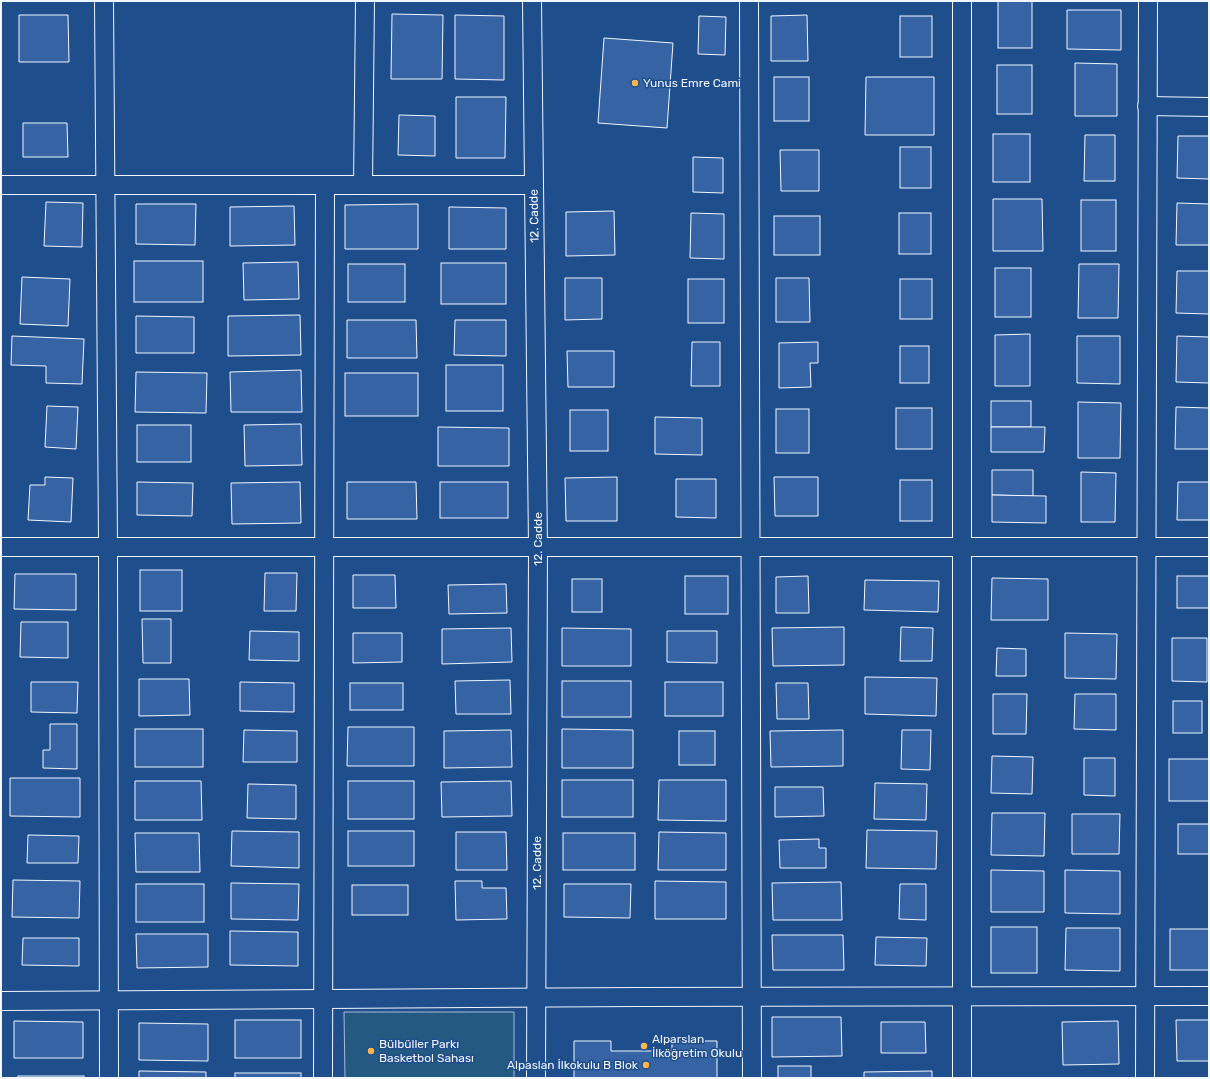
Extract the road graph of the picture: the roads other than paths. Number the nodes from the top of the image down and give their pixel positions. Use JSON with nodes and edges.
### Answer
{"nodes":[{"id":1,"x":104,"y":1,"type":"edge"},
{"id":2,"x":365,"y":1,"type":"edge"},
{"id":3,"x":532,"y":1,"type":"edge"},
{"id":4,"x":748,"y":1,"type":"edge"},
{"id":5,"x":962,"y":1,"type":"edge"},
{"id":6,"x":1148,"y":1,"type":"edge"},
{"id":7,"x":1147,"y":106,"type":"junction"},
{"id":8,"x":1209,"y":107,"type":"edge"},
{"id":9,"x":1,"y":185,"type":"edge"},
{"id":10,"x":106,"y":185,"type":"junction"},
{"id":11,"x":325,"y":185,"type":"junction"},
{"id":12,"x":364,"y":185,"type":"junction"},
{"id":13,"x":534,"y":185,"type":"junction"},
{"id":14,"x":108,"y":546,"type":"junction"},
{"id":15,"x":1,"y":547,"type":"edge"},
{"id":16,"x":324,"y":547,"type":"junction"},
{"id":17,"x":1146,"y":547,"type":"junction"},
{"id":18,"x":1209,"y":547,"type":"edge"},
{"id":19,"x":538,"y":548,"type":"junction"},
{"id":20,"x":751,"y":548,"type":"junction"},
{"id":21,"x":962,"y":548,"type":"junction"},
{"id":22,"x":1145,"y":996,"type":"junction"},
{"id":23,"x":1209,"y":996,"type":"edge"},
{"id":24,"x":962,"y":997,"type":"junction"},
{"id":25,"x":536,"y":998,"type":"junction"},
{"id":26,"x":753,"y":998,"type":"junction"},
{"id":27,"x":324,"y":999,"type":"junction"},
{"id":28,"x":109,"y":1000,"type":"junction"},
{"id":29,"x":1,"y":1001,"type":"edge"},
{"id":30,"x":109,"y":1078,"type":"edge"},
{"id":31,"x":324,"y":1078,"type":"edge"},
{"id":32,"x":536,"y":1078,"type":"edge"},
{"id":33,"x":752,"y":1078,"type":"edge"},
{"id":34,"x":962,"y":1078,"type":"edge"},
{"id":35,"x":1145,"y":1078,"type":"edge"}],
"edges":[{"from":1,"to":10,"type":"street"},
{"from":2,"to":12,"type":"street"},
{"from":3,"to":13,"type":"street","name":"12. Cadde"},
{"from":4,"to":20,"type":"street"},
{"from":5,"to":21,"type":"street"},
{"from":6,"to":7,"type":"street"},
{"from":7,"to":8,"type":"street"},
{"from":7,"to":17,"type":"street"},
{"from":9,"to":10,"type":"street"},
{"from":10,"to":11,"type":"street"},
{"from":10,"to":14,"type":"street"},
{"from":11,"to":12,"type":"street"},
{"from":11,"to":16,"type":"street"},
{"from":12,"to":13,"type":"street"},
{"from":13,"to":19,"type":"street","name":"12. Cadde"},
{"from":14,"to":15,"type":"street"},
{"from":14,"to":16,"type":"street"},
{"from":14,"to":28,"type":"street"},
{"from":16,"to":19,"type":"street"},
{"from":16,"to":27,"type":"street"},
{"from":17,"to":18,"type":"street"},
{"from":17,"to":21,"type":"street"},
{"from":17,"to":22,"type":"street"},
{"from":19,"to":20,"type":"street"},
{"from":19,"to":25,"type":"street","name":"12. Cadde"},
{"from":20,"to":21,"type":"street"},
{"from":20,"to":26,"type":"street"},
{"from":21,"to":24,"type":"street"},
{"from":22,"to":23,"type":"street"},
{"from":22,"to":24,"type":"street"},
{"from":22,"to":35,"type":"street"},
{"from":24,"to":26,"type":"street"},
{"from":24,"to":34,"type":"street"},
{"from":25,"to":26,"type":"street"},
{"from":25,"to":27,"type":"street"},
{"from":25,"to":32,"type":"street","name":"12. Cadde"},
{"from":26,"to":33,"type":"street"},
{"from":27,"to":28,"type":"street"},
{"from":27,"to":31,"type":"street"},
{"from":28,"to":29,"type":"street"},
{"from":28,"to":30,"type":"street"}]}
